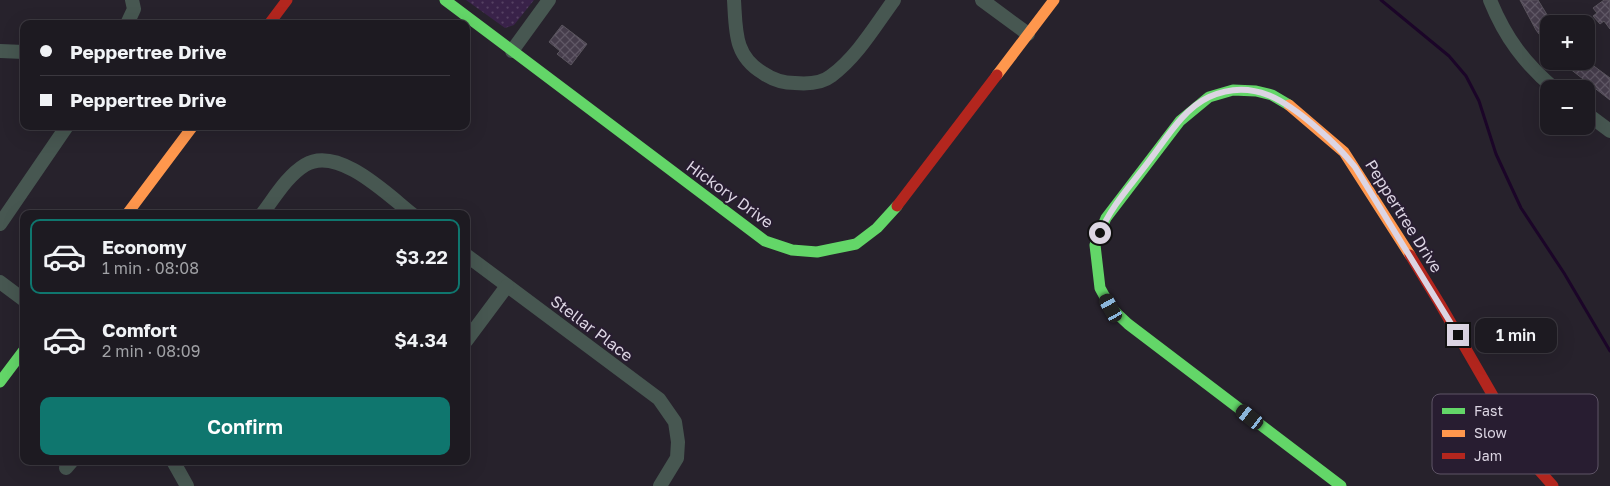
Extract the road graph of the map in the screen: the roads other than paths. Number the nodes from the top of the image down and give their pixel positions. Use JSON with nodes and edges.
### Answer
{"nodes":[{"id":1,"x":132,"y":0,"type":"edge"},
{"id":2,"x":287,"y":0,"type":"edge"},
{"id":3,"x":445,"y":0,"type":"edge"},
{"id":4,"x":549,"y":0,"type":"edge"},
{"id":5,"x":734,"y":0,"type":"edge"},
{"id":6,"x":894,"y":0,"type":"edge"},
{"id":7,"x":982,"y":0,"type":"edge"},
{"id":8,"x":1054,"y":0,"type":"edge"},
{"id":9,"x":1490,"y":0,"type":"edge"},
{"id":10,"x":129,"y":20,"type":"edge"},
{"id":11,"x":272,"y":20,"type":"edge"},
{"id":12,"x":1028,"y":34,"type":"junction"},
{"id":13,"x":0,"y":51,"type":"edge"},
{"id":14,"x":512,"y":51,"type":"junction"},
{"id":15,"x":20,"y":52,"type":"edge"},
{"id":16,"x":1544,"y":80,"type":"edge"},
{"id":17,"x":1595,"y":120,"type":"edge"},
{"id":18,"x":64,"y":130,"type":"edge"},
{"id":19,"x":188,"y":130,"type":"edge"},
{"id":20,"x":1610,"y":131,"type":"edge"},
{"id":21,"x":130,"y":210,"type":"edge"},
{"id":22,"x":265,"y":210,"type":"edge"},
{"id":23,"x":407,"y":210,"type":"edge"},
{"id":24,"x":0,"y":224,"type":"edge"},
{"id":25,"x":470,"y":258,"type":"edge"},
{"id":26,"x":0,"y":282,"type":"edge"},
{"id":27,"x":507,"y":286,"type":"junction"},
{"id":28,"x":20,"y":297,"type":"edge"},
{"id":29,"x":470,"y":336,"type":"edge"},
{"id":30,"x":20,"y":355,"type":"edge"},
{"id":31,"x":0,"y":382,"type":"edge"},
{"id":32,"x":1492,"y":394,"type":"edge"},
{"id":33,"x":176,"y":465,"type":"edge"},
{"id":34,"x":1541,"y":474,"type":"edge"},
{"id":35,"x":188,"y":486,"type":"edge"},
{"id":36,"x":660,"y":486,"type":"edge"},
{"id":37,"x":1341,"y":486,"type":"edge"},
{"id":38,"x":1553,"y":486,"type":"edge"}],
"edges":[{"from":1,"to":10,"type":"street"},
{"from":2,"to":11,"type":"street"},
{"from":3,"to":14,"type":"street","name":"Hickory Drive"},
{"from":4,"to":14,"type":"street"},
{"from":5,"to":6,"type":"street"},
{"from":7,"to":12,"type":"street"},
{"from":8,"to":12,"type":"street","name":"Hickory Drive"},
{"from":9,"to":16,"type":"street"},
{"from":12,"to":14,"type":"street","name":"Hickory Drive"},
{"from":13,"to":15,"type":"street"},
{"from":17,"to":20,"type":"street"},
{"from":18,"to":24,"type":"street"},
{"from":19,"to":21,"type":"street"},
{"from":22,"to":23,"type":"street"},
{"from":25,"to":27,"type":"street","name":"Stellar Place"},
{"from":26,"to":28,"type":"street"},
{"from":27,"to":29,"type":"street"},
{"from":27,"to":36,"type":"street","name":"Stellar Place"},
{"from":30,"to":31,"type":"street"},
{"from":32,"to":37,"type":"street","name":"Peppertree Drive"},
{"from":33,"to":35,"type":"street"},
{"from":34,"to":38,"type":"street","name":"Peppertree Drive"}]}
